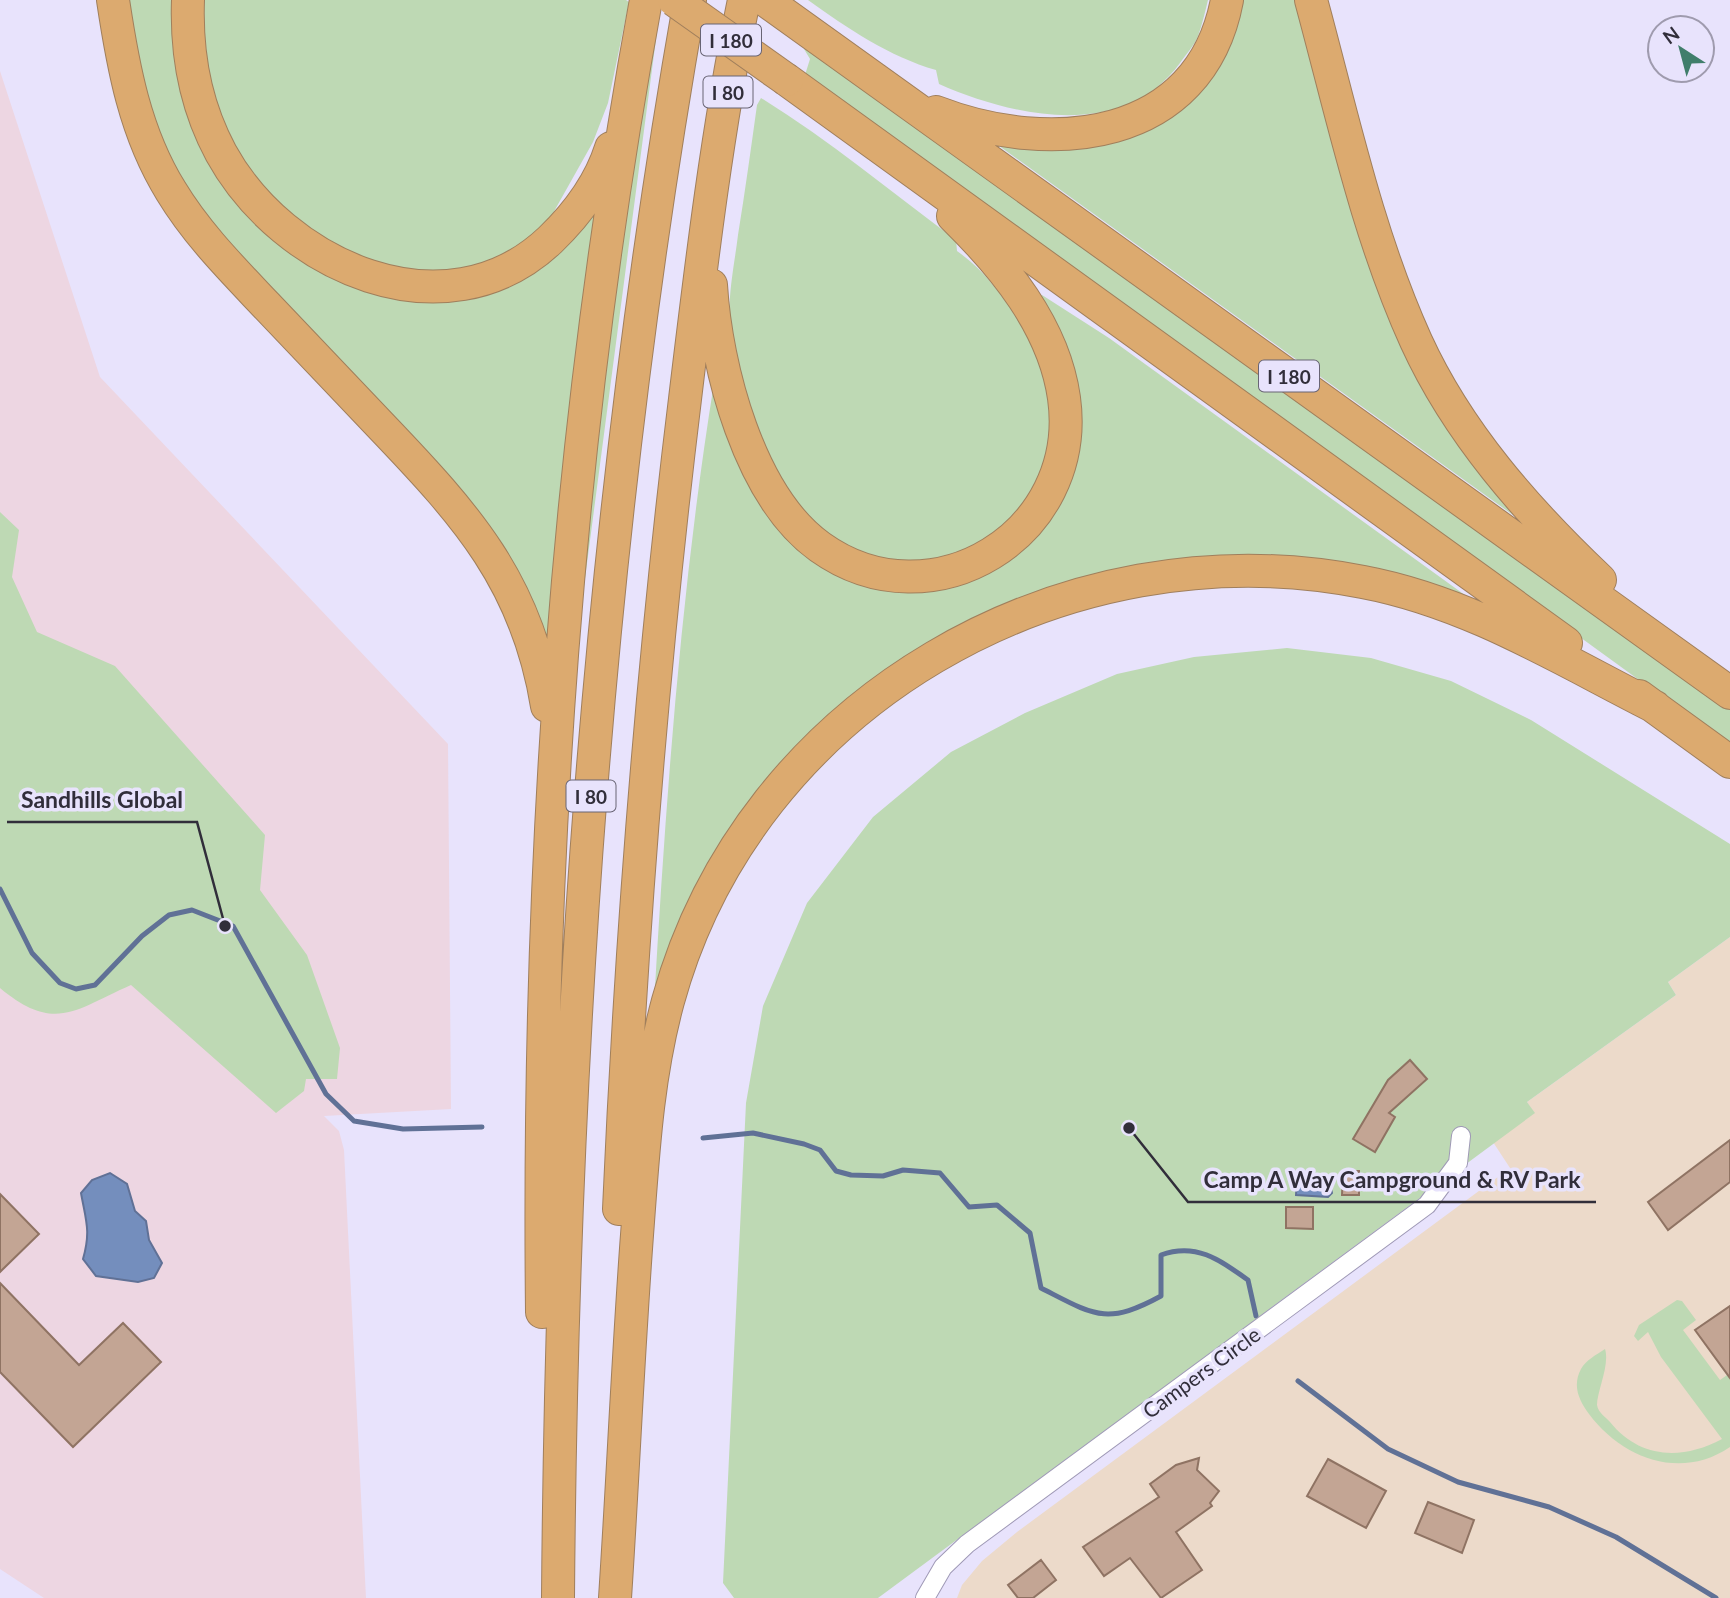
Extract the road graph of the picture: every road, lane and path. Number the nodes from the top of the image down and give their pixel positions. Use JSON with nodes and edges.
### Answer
{"nodes":[{"id":1,"x":113,"y":0,"type":"edge"},
{"id":2,"x":188,"y":0,"type":"edge"},
{"id":3,"x":646,"y":0,"type":"edge"},
{"id":4,"x":674,"y":0,"type":"edge"},
{"id":5,"x":690,"y":0,"type":"edge"},
{"id":6,"x":744,"y":0,"type":"edge"},
{"id":7,"x":765,"y":0,"type":"edge"},
{"id":8,"x":1227,"y":0,"type":"edge"},
{"id":9,"x":1311,"y":0,"type":"edge"},
{"id":10,"x":629,"y":90,"type":"junction"},
{"id":11,"x":892,"y":92,"type":"junction"},
{"id":12,"x":872,"y":141,"type":"junction"},
{"id":13,"x":714,"y":184,"type":"junction"},
{"id":14,"x":1685,"y":660,"type":"junction"},
{"id":15,"x":1730,"y":693,"type":"edge"},
{"id":16,"x":1655,"y":707,"type":"junction"},
{"id":17,"x":1730,"y":762,"type":"edge"},
{"id":18,"x":551,"y":787,"type":"junction"},
{"id":19,"x":1461,"y":1136,"type":"dead end"},
{"id":20,"x":557,"y":1598,"type":"edge"},
{"id":21,"x":613,"y":1598,"type":"edge"},
{"id":22,"x":925,"y":1598,"type":"edge"}],
"edges":[{"from":1,"to":18,"type":"highway"},
{"from":2,"to":10,"type":"highway"},
{"from":3,"to":10,"type":"highway"},
{"from":4,"to":12,"type":"highway","number":"I 180","bridge":true},
{"from":5,"to":20,"type":"highway","number":"I 80"},
{"from":6,"to":13,"type":"highway","number":"I 80"},
{"from":7,"to":11,"type":"highway","number":"I 180"},
{"from":8,"to":11,"type":"highway"},
{"from":9,"to":14,"type":"highway"},
{"from":10,"to":18,"type":"highway"},
{"from":11,"to":14,"type":"highway","number":"I 180"},
{"from":12,"to":13,"type":"highway"},
{"from":12,"to":16,"type":"highway","number":"I 180"},
{"from":13,"to":21,"type":"highway","number":"I 80"},
{"from":14,"to":15,"type":"highway","number":"I 180"},
{"from":16,"to":17,"type":"highway","number":"I 180"},
{"from":16,"to":21,"type":"highway"},
{"from":18,"to":20,"type":"highway"},
{"from":19,"to":22,"type":"street","name":"Campers Circle"}]}
